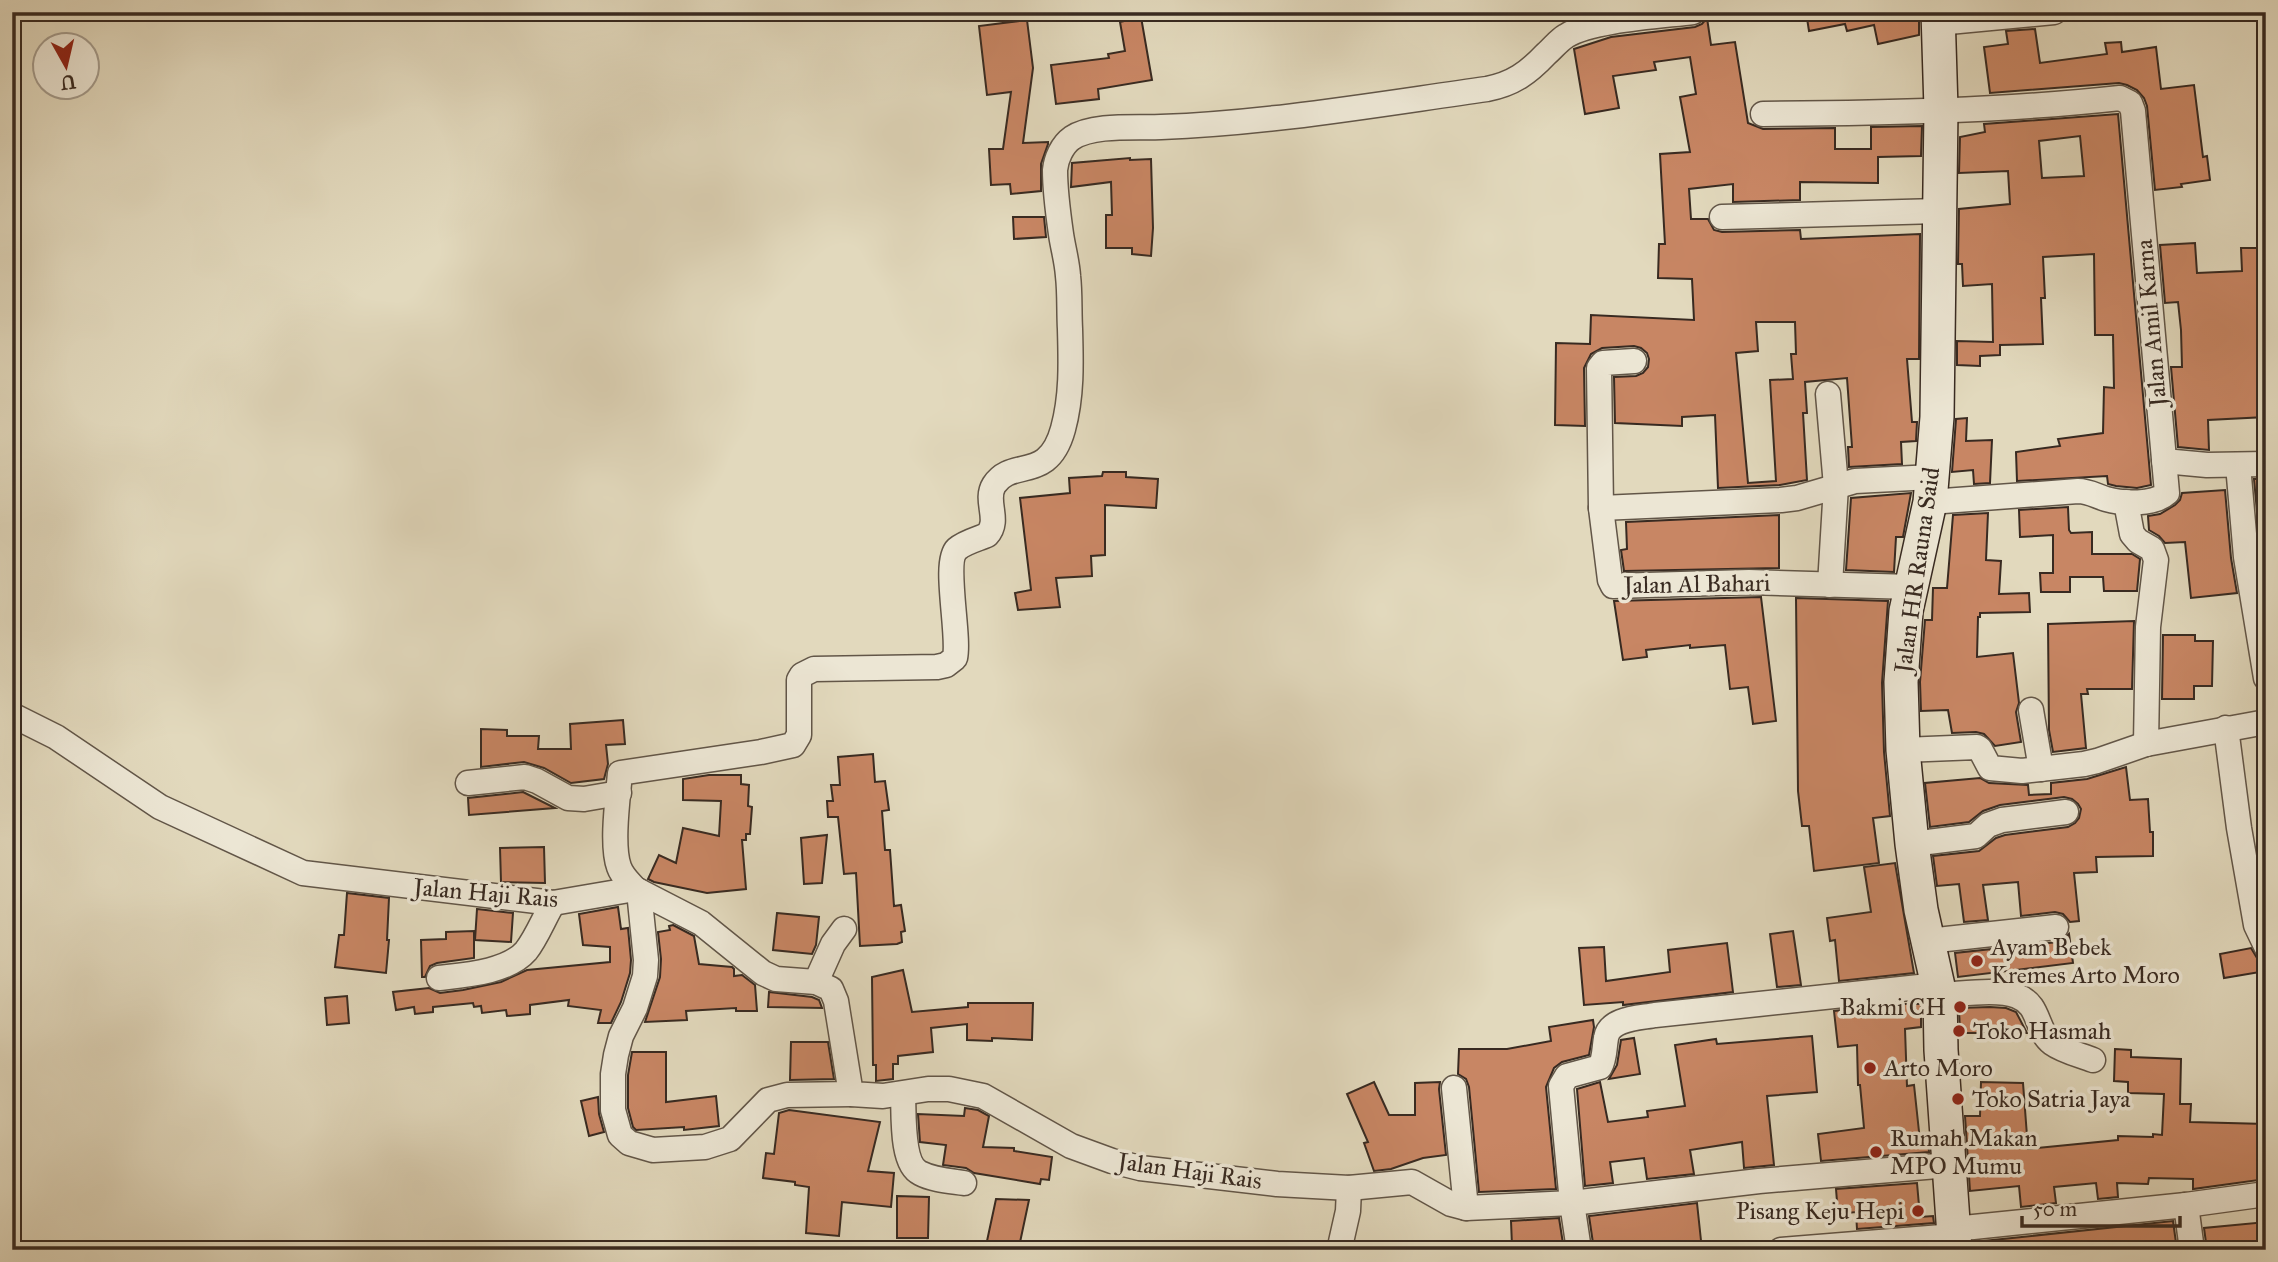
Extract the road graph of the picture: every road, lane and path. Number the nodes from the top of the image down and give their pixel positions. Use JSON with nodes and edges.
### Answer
{"nodes":[{"id":1,"x":1693,"y":12,"type":"edge"},
{"id":2,"x":2054,"y":12,"type":"edge"},
{"id":3,"x":1938,"y":18,"type":"edge"},
{"id":4,"x":1941,"y":109,"type":"junction"},
{"id":5,"x":1763,"y":114,"type":"dead end"},
{"id":6,"x":1938,"y":211,"type":"junction"},
{"id":7,"x":1722,"y":217,"type":"dead end"},
{"id":8,"x":1634,"y":361,"type":"dead end"},
{"id":9,"x":1828,"y":394,"type":"dead end"},
{"id":10,"x":2164,"y":461,"type":"junction"},
{"id":11,"x":2266,"y":464,"type":"edge"},
{"id":12,"x":2238,"y":465,"type":"junction"},
{"id":13,"x":1836,"y":486,"type":"junction"},
{"id":14,"x":1931,"y":489,"type":"junction"},
{"id":15,"x":2126,"y":502,"type":"junction"},
{"id":16,"x":1601,"y":508,"type":"junction"},
{"id":17,"x":1830,"y":584,"type":"junction"},
{"id":18,"x":1911,"y":587,"type":"junction"},
{"id":19,"x":2266,"y":678,"type":"edge"},
{"id":20,"x":2031,"y":710,"type":"dead end"},
{"id":21,"x":12,"y":715,"type":"edge"},
{"id":22,"x":2266,"y":722,"type":"edge"},
{"id":23,"x":2226,"y":728,"type":"junction"},
{"id":24,"x":2146,"y":744,"type":"junction"},
{"id":25,"x":1902,"y":750,"type":"junction"},
{"id":26,"x":2041,"y":769,"type":"junction"},
{"id":27,"x":468,"y":783,"type":"dead end"},
{"id":28,"x":619,"y":793,"type":"junction"},
{"id":29,"x":2066,"y":812,"type":"dead end"},
{"id":30,"x":1912,"y":844,"type":"junction"},
{"id":31,"x":637,"y":890,"type":"junction"},
{"id":32,"x":553,"y":903,"type":"junction"},
{"id":33,"x":2056,"y":927,"type":"dead end"},
{"id":34,"x":844,"y":929,"type":"dead end"},
{"id":35,"x":1928,"y":941,"type":"junction"},
{"id":36,"x":2266,"y":946,"type":"edge"},
{"id":37,"x":439,"y":978,"type":"dead end"},
{"id":38,"x":817,"y":982,"type":"junction"},
{"id":39,"x":1939,"y":990,"type":"junction"},
{"id":40,"x":2093,"y":1060,"type":"dead end"},
{"id":41,"x":1454,"y":1088,"type":"dead end"},
{"id":42,"x":851,"y":1094,"type":"junction"},
{"id":43,"x":903,"y":1094,"type":"junction"},
{"id":44,"x":1948,"y":1165,"type":"junction"},
{"id":45,"x":964,"y":1183,"type":"dead end"},
{"id":46,"x":1349,"y":1188,"type":"junction"},
{"id":47,"x":2266,"y":1194,"type":"edge"},
{"id":48,"x":1572,"y":1202,"type":"junction"},
{"id":49,"x":2186,"y":1205,"type":"junction"},
{"id":50,"x":1466,"y":1208,"type":"junction"},
{"id":51,"x":1954,"y":1238,"type":"edge"},
{"id":52,"x":1341,"y":1242,"type":"dead end"},
{"id":53,"x":1579,"y":1250,"type":"edge"},
{"id":54,"x":1781,"y":1250,"type":"edge"},
{"id":55,"x":2192,"y":1250,"type":"edge"}],
"edges":[{"from":1,"to":28,"type":"street"},
{"from":2,"to":3,"type":"street"},
{"from":3,"to":4,"type":"main road","name":"Jalan HR Rauna Said"},
{"from":4,"to":5,"type":"street"},
{"from":4,"to":6,"type":"main road","name":"Jalan HR Rauna Said"},
{"from":4,"to":10,"type":"street","name":"Jalan Amil Karna"},
{"from":6,"to":7,"type":"street"},
{"from":6,"to":14,"type":"main road","name":"Jalan HR Rauna Said"},
{"from":8,"to":16,"type":"street","name":"Jalan Al Bahari"},
{"from":9,"to":13,"type":"street"},
{"from":10,"to":12,"type":"street"},
{"from":10,"to":15,"type":"street","name":"Jalan Amil Karna"},
{"from":11,"to":12,"type":"street"},
{"from":12,"to":19,"type":"street"},
{"from":13,"to":14,"type":"street","name":"Jalan Amil Karna"},
{"from":13,"to":16,"type":"street","name":"Jalan Amil Karna"},
{"from":13,"to":17,"type":"street"},
{"from":14,"to":15,"type":"street","name":"Jalan Amil Karna"},
{"from":14,"to":18,"type":"main road","name":"Jalan HR Rauna Said"},
{"from":15,"to":24,"type":"street"},
{"from":16,"to":17,"type":"street","name":"Jalan Al Bahari"},
{"from":17,"to":18,"type":"street","name":"Jalan Al Bahari"},
{"from":18,"to":25,"type":"main road","name":"Jalan HR Rauna Said"},
{"from":20,"to":26,"type":"street"},
{"from":21,"to":32,"type":"street","name":"Jalan Haji Rais"},
{"from":22,"to":23,"type":"street"},
{"from":23,"to":24,"type":"street"},
{"from":23,"to":36,"type":"street"},
{"from":24,"to":26,"type":"street"},
{"from":25,"to":26,"type":"street"},
{"from":25,"to":30,"type":"main road","name":"Jalan HR Rauna Said"},
{"from":27,"to":28,"type":"street"},
{"from":28,"to":31,"type":"street"},
{"from":29,"to":30,"type":"street"},
{"from":30,"to":35,"type":"main road","name":"Jalan HR Rauna Said"},
{"from":31,"to":32,"type":"street","name":"Jalan Haji Rais"},
{"from":31,"to":38,"type":"street"},
{"from":31,"to":42,"type":"street","name":"Jalan Haji Rais"},
{"from":32,"to":37,"type":"street"},
{"from":33,"to":35,"type":"street"},
{"from":34,"to":38,"type":"street"},
{"from":35,"to":39,"type":"main road","name":"Jalan HR Rauna Said"},
{"from":38,"to":42,"type":"street"},
{"from":39,"to":40,"type":"street"},
{"from":39,"to":44,"type":"main road","name":"Jalan HR Rauna Said"},
{"from":39,"to":48,"type":"street"},
{"from":41,"to":50,"type":"street"},
{"from":42,"to":43,"type":"street","name":"Jalan Haji Rais"},
{"from":43,"to":45,"type":"street"},
{"from":43,"to":46,"type":"street","name":"Jalan Haji Rais"},
{"from":44,"to":48,"type":"street","name":"Jalan Haji Rais"},
{"from":44,"to":51,"type":"main road","name":"Jalan HR Rauna Said"},
{"from":46,"to":50,"type":"street","name":"Jalan Haji Rais"},
{"from":46,"to":52,"type":"street"},
{"from":47,"to":49,"type":"street"},
{"from":48,"to":50,"type":"street","name":"Jalan Haji Rais"},
{"from":48,"to":53,"type":"street"},
{"from":49,"to":51,"type":"street"},
{"from":49,"to":55,"type":"street"},
{"from":51,"to":54,"type":"street"}]}
